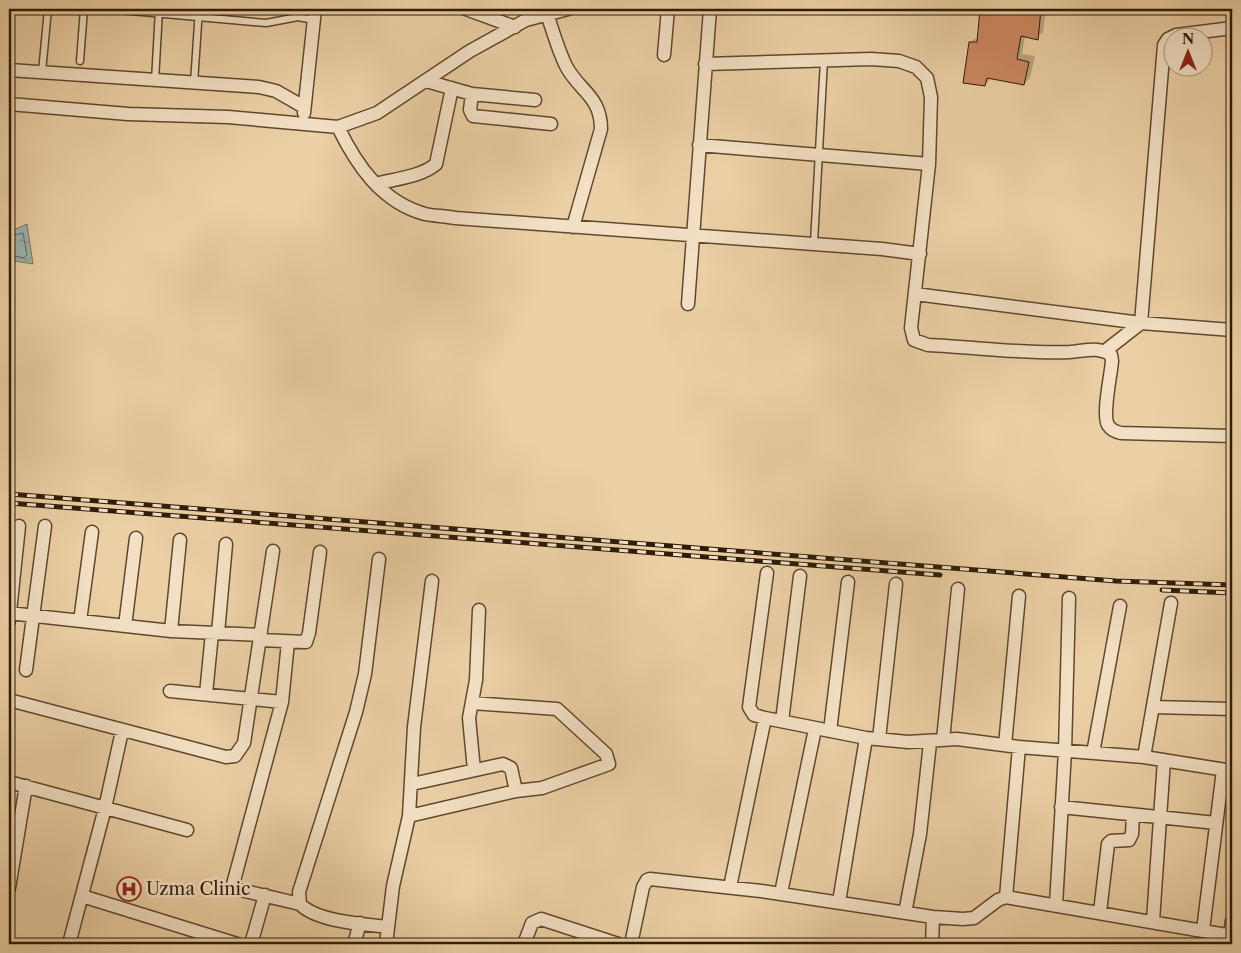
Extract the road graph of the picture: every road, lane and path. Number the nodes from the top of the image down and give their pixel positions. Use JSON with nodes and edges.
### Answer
{"nodes":[{"id":1,"x":48,"y":9,"type":"edge"},
{"id":2,"x":84,"y":9,"type":"edge"},
{"id":3,"x":108,"y":9,"type":"edge"},
{"id":4,"x":466,"y":9,"type":"edge"},
{"id":5,"x":668,"y":9,"type":"edge"},
{"id":6,"x":710,"y":9,"type":"edge"},
{"id":7,"x":159,"y":10,"type":"edge"},
{"id":8,"x":558,"y":11,"type":"edge"},
{"id":9,"x":198,"y":12,"type":"edge"},
{"id":10,"x":314,"y":14,"type":"edge"},
{"id":11,"x":525,"y":14,"type":"edge"},
{"id":12,"x":515,"y":28,"type":"junction"},
{"id":13,"x":1232,"y":28,"type":"edge"},
{"id":14,"x":664,"y":55,"type":"dead end"},
{"id":15,"x":824,"y":60,"type":"junction"},
{"id":16,"x":80,"y":61,"type":"dead end"},
{"id":17,"x":706,"y":64,"type":"junction"},
{"id":18,"x":9,"y":70,"type":"edge"},
{"id":19,"x":42,"y":73,"type":"junction"},
{"id":20,"x":155,"y":81,"type":"junction"},
{"id":21,"x":426,"y":81,"type":"junction"},
{"id":22,"x":194,"y":83,"type":"junction"},
{"id":23,"x":452,"y":88,"type":"junction"},
{"id":24,"x":472,"y":94,"type":"junction"},
{"id":25,"x":535,"y":100,"type":"dead end"},
{"id":26,"x":9,"y":104,"type":"edge"},
{"id":27,"x":304,"y":107,"type":"junction"},
{"id":28,"x":302,"y":123,"type":"junction"},
{"id":29,"x":551,"y":124,"type":"dead end"},
{"id":30,"x":338,"y":126,"type":"junction"},
{"id":31,"x":699,"y":145,"type":"junction"},
{"id":32,"x":818,"y":155,"type":"junction"},
{"id":33,"x":928,"y":164,"type":"junction"},
{"id":34,"x":376,"y":184,"type":"junction"},
{"id":35,"x":573,"y":227,"type":"junction"},
{"id":36,"x":693,"y":236,"type":"junction"},
{"id":37,"x":814,"y":243,"type":"junction"},
{"id":38,"x":920,"y":254,"type":"junction"},
{"id":39,"x":915,"y":294,"type":"junction"},
{"id":40,"x":688,"y":304,"type":"dead end"},
{"id":41,"x":1141,"y":323,"type":"junction"},
{"id":42,"x":1232,"y":330,"type":"edge"},
{"id":43,"x":1105,"y":351,"type":"junction"},
{"id":44,"x":1232,"y":436,"type":"edge"},
{"id":45,"x":19,"y":526,"type":"dead end"},
{"id":46,"x":45,"y":526,"type":"dead end"},
{"id":47,"x":92,"y":532,"type":"dead end"},
{"id":48,"x":136,"y":538,"type":"dead end"},
{"id":49,"x":180,"y":540,"type":"dead end"},
{"id":50,"x":226,"y":544,"type":"dead end"},
{"id":51,"x":273,"y":551,"type":"dead end"},
{"id":52,"x":320,"y":552,"type":"dead end"},
{"id":53,"x":379,"y":559,"type":"dead end"},
{"id":54,"x":767,"y":573,"type":"dead end"},
{"id":55,"x":800,"y":576,"type":"dead end"},
{"id":56,"x":432,"y":581,"type":"dead end"},
{"id":57,"x":848,"y":582,"type":"dead end"},
{"id":58,"x":896,"y":584,"type":"dead end"},
{"id":59,"x":958,"y":589,"type":"dead end"},
{"id":60,"x":1019,"y":596,"type":"dead end"},
{"id":61,"x":1069,"y":598,"type":"dead end"},
{"id":62,"x":1172,"y":603,"type":"dead end"},
{"id":63,"x":1120,"y":606,"type":"dead end"},
{"id":64,"x":479,"y":610,"type":"dead end"},
{"id":65,"x":9,"y":615,"type":"edge"},
{"id":66,"x":33,"y":616,"type":"junction"},
{"id":67,"x":80,"y":621,"type":"junction"},
{"id":68,"x":125,"y":626,"type":"junction"},
{"id":69,"x":171,"y":631,"type":"junction"},
{"id":70,"x":215,"y":633,"type":"junction"},
{"id":71,"x":260,"y":638,"type":"junction"},
{"id":72,"x":288,"y":642,"type":"junction"},
{"id":73,"x":26,"y":670,"type":"dead end"},
{"id":74,"x":170,"y":690,"type":"dead end"},
{"id":75,"x":206,"y":694,"type":"junction"},
{"id":76,"x":251,"y":698,"type":"junction"},
{"id":77,"x":9,"y":700,"type":"edge"},
{"id":78,"x":282,"y":702,"type":"junction"},
{"id":79,"x":472,"y":703,"type":"junction"},
{"id":80,"x":1153,"y":707,"type":"junction"},
{"id":81,"x":1232,"y":709,"type":"edge"},
{"id":82,"x":765,"y":718,"type":"junction"},
{"id":83,"x":782,"y":721,"type":"junction"},
{"id":84,"x":815,"y":728,"type":"junction"},
{"id":85,"x":830,"y":731,"type":"junction"},
{"id":86,"x":122,"y":732,"type":"junction"},
{"id":87,"x":873,"y":738,"type":"junction"},
{"id":88,"x":937,"y":742,"type":"junction"},
{"id":89,"x":1005,"y":745,"type":"junction"},
{"id":90,"x":1019,"y":747,"type":"junction"},
{"id":91,"x":1065,"y":751,"type":"junction"},
{"id":92,"x":1093,"y":753,"type":"junction"},
{"id":93,"x":1144,"y":757,"type":"junction"},
{"id":94,"x":1164,"y":760,"type":"junction"},
{"id":95,"x":474,"y":770,"type":"junction"},
{"id":96,"x":1228,"y":771,"type":"edge"},
{"id":97,"x":9,"y":782,"type":"edge"},
{"id":98,"x":412,"y":784,"type":"junction"},
{"id":99,"x":26,"y":786,"type":"junction"},
{"id":100,"x":516,"y":791,"type":"junction"},
{"id":101,"x":1061,"y":807,"type":"junction"},
{"id":102,"x":105,"y":808,"type":"junction"},
{"id":103,"x":1133,"y":814,"type":"junction"},
{"id":104,"x":409,"y":816,"type":"junction"},
{"id":105,"x":1161,"y":818,"type":"junction"},
{"id":106,"x":1216,"y":823,"type":"junction"},
{"id":107,"x":188,"y":830,"type":"dead end"},
{"id":108,"x":730,"y":887,"type":"junction"},
{"id":109,"x":9,"y":888,"type":"edge"},
{"id":110,"x":781,"y":893,"type":"junction"},
{"id":111,"x":265,"y":895,"type":"junction"},
{"id":112,"x":82,"y":896,"type":"junction"},
{"id":113,"x":1006,"y":898,"type":"junction"},
{"id":114,"x":839,"y":902,"type":"junction"},
{"id":115,"x":300,"y":904,"type":"junction"},
{"id":116,"x":1056,"y":905,"type":"junction"},
{"id":117,"x":1100,"y":912,"type":"junction"},
{"id":118,"x":905,"y":913,"type":"junction"},
{"id":119,"x":933,"y":917,"type":"junction"},
{"id":120,"x":1232,"y":921,"type":"edge"},
{"id":121,"x":1153,"y":922,"type":"junction"},
{"id":122,"x":360,"y":923,"type":"junction"},
{"id":123,"x":388,"y":927,"type":"junction"},
{"id":124,"x":1203,"y":930,"type":"junction"},
{"id":125,"x":1231,"y":936,"type":"edge"},
{"id":126,"x":69,"y":944,"type":"edge"},
{"id":127,"x":234,"y":944,"type":"edge"},
{"id":128,"x":251,"y":944,"type":"edge"},
{"id":129,"x":354,"y":944,"type":"edge"},
{"id":130,"x":386,"y":944,"type":"edge"},
{"id":131,"x":524,"y":944,"type":"edge"},
{"id":132,"x":618,"y":944,"type":"edge"},
{"id":133,"x":631,"y":944,"type":"edge"},
{"id":134,"x":932,"y":944,"type":"edge"}],
"edges":[{"from":1,"to":19,"type":"lane"},
{"from":2,"to":16,"type":"lane"},
{"from":3,"to":7,"type":"lane"},
{"from":4,"to":12,"type":"street"},
{"from":5,"to":14,"type":"street"},
{"from":6,"to":17,"type":"street"},
{"from":7,"to":9,"type":"lane"},
{"from":7,"to":20,"type":"lane"},
{"from":8,"to":11,"type":"street"},
{"from":8,"to":35,"type":"street"},
{"from":9,"to":10,"type":"lane"},
{"from":9,"to":22,"type":"lane"},
{"from":10,"to":27,"type":"street"},
{"from":11,"to":12,"type":"street"},
{"from":12,"to":21,"type":"street"},
{"from":13,"to":41,"type":"street"},
{"from":15,"to":17,"type":"street"},
{"from":15,"to":32,"type":"lane"},
{"from":15,"to":33,"type":"street"},
{"from":17,"to":31,"type":"street"},
{"from":18,"to":19,"type":"street"},
{"from":19,"to":20,"type":"street"},
{"from":20,"to":22,"type":"street"},
{"from":21,"to":23,"type":"street"},
{"from":21,"to":30,"type":"street"},
{"from":22,"to":27,"type":"street"},
{"from":23,"to":24,"type":"street"},
{"from":23,"to":34,"type":"street"},
{"from":24,"to":25,"type":"street"},
{"from":24,"to":29,"type":"street"},
{"from":26,"to":28,"type":"street"},
{"from":27,"to":28,"type":"street"},
{"from":28,"to":30,"type":"street"},
{"from":30,"to":34,"type":"street"},
{"from":31,"to":32,"type":"street"},
{"from":31,"to":36,"type":"street"},
{"from":32,"to":33,"type":"street"},
{"from":32,"to":37,"type":"lane"},
{"from":33,"to":38,"type":"street"},
{"from":34,"to":35,"type":"street"},
{"from":35,"to":36,"type":"street"},
{"from":36,"to":37,"type":"street"},
{"from":36,"to":40,"type":"street"},
{"from":37,"to":38,"type":"street"},
{"from":38,"to":39,"type":"street"},
{"from":39,"to":41,"type":"street"},
{"from":39,"to":43,"type":"street"},
{"from":41,"to":42,"type":"street"},
{"from":41,"to":43,"type":"street"},
{"from":43,"to":44,"type":"street"},
{"from":45,"to":65,"type":"street"},
{"from":46,"to":66,"type":"street"},
{"from":47,"to":67,"type":"street"},
{"from":48,"to":68,"type":"street"},
{"from":49,"to":69,"type":"street"},
{"from":50,"to":70,"type":"street"},
{"from":51,"to":71,"type":"street"},
{"from":52,"to":72,"type":"street"},
{"from":53,"to":115,"type":"street"},
{"from":54,"to":82,"type":"street"},
{"from":55,"to":83,"type":"street"},
{"from":56,"to":98,"type":"street"},
{"from":57,"to":85,"type":"street"},
{"from":58,"to":87,"type":"street"},
{"from":59,"to":88,"type":"street"},
{"from":60,"to":89,"type":"street"},
{"from":61,"to":91,"type":"street"},
{"from":62,"to":80,"type":"street"},
{"from":63,"to":92,"type":"street"},
{"from":64,"to":79,"type":"street"},
{"from":65,"to":66,"type":"street"},
{"from":66,"to":67,"type":"street"},
{"from":66,"to":73,"type":"street"},
{"from":67,"to":68,"type":"street"},
{"from":68,"to":69,"type":"street"},
{"from":69,"to":70,"type":"street"},
{"from":70,"to":71,"type":"street"},
{"from":70,"to":75,"type":"street"},
{"from":71,"to":72,"type":"street"},
{"from":71,"to":76,"type":"street"},
{"from":72,"to":78,"type":"street"},
{"from":74,"to":75,"type":"street"},
{"from":75,"to":76,"type":"street"},
{"from":76,"to":78,"type":"street"},
{"from":76,"to":86,"type":"street"},
{"from":77,"to":86,"type":"street"},
{"from":78,"to":111,"type":"street"},
{"from":79,"to":95,"type":"street"},
{"from":79,"to":100,"type":"street"},
{"from":80,"to":81,"type":"street"},
{"from":80,"to":93,"type":"street"},
{"from":82,"to":83,"type":"street"},
{"from":82,"to":108,"type":"street"},
{"from":83,"to":84,"type":"street"},
{"from":84,"to":85,"type":"street"},
{"from":84,"to":110,"type":"street"},
{"from":85,"to":87,"type":"street"},
{"from":86,"to":102,"type":"street"},
{"from":87,"to":88,"type":"street"},
{"from":87,"to":114,"type":"street"},
{"from":88,"to":89,"type":"street"},
{"from":88,"to":118,"type":"street"},
{"from":89,"to":90,"type":"street"},
{"from":90,"to":91,"type":"street"},
{"from":90,"to":113,"type":"street"},
{"from":91,"to":92,"type":"street"},
{"from":91,"to":101,"type":"street"},
{"from":92,"to":93,"type":"street"},
{"from":93,"to":94,"type":"street"},
{"from":94,"to":96,"type":"street"},
{"from":94,"to":105,"type":"street"},
{"from":95,"to":98,"type":"street"},
{"from":95,"to":100,"type":"street"},
{"from":96,"to":106,"type":"street"},
{"from":97,"to":99,"type":"street"},
{"from":98,"to":104,"type":"street"},
{"from":99,"to":102,"type":"street"},
{"from":99,"to":109,"type":"street"},
{"from":100,"to":104,"type":"street"},
{"from":101,"to":103,"type":"street"},
{"from":101,"to":116,"type":"street"},
{"from":102,"to":107,"type":"street"},
{"from":102,"to":112,"type":"street"},
{"from":103,"to":105,"type":"street"},
{"from":103,"to":117,"type":"street"},
{"from":104,"to":123,"type":"street"},
{"from":105,"to":106,"type":"street"},
{"from":105,"to":121,"type":"street"},
{"from":106,"to":124,"type":"street"},
{"from":108,"to":110,"type":"street"},
{"from":108,"to":133,"type":"street"},
{"from":110,"to":114,"type":"street"},
{"from":111,"to":115,"type":"street"},
{"from":111,"to":128,"type":"street"},
{"from":112,"to":126,"type":"street"},
{"from":112,"to":127,"type":"street"},
{"from":113,"to":116,"type":"street"},
{"from":113,"to":119,"type":"street"},
{"from":114,"to":118,"type":"street"},
{"from":115,"to":122,"type":"street"},
{"from":116,"to":117,"type":"street"},
{"from":117,"to":121,"type":"street"},
{"from":118,"to":119,"type":"street"},
{"from":119,"to":134,"type":"street"},
{"from":120,"to":125,"type":"street"},
{"from":121,"to":124,"type":"street"},
{"from":122,"to":123,"type":"street"},
{"from":122,"to":129,"type":"street"},
{"from":123,"to":130,"type":"street"},
{"from":124,"to":125,"type":"street"},
{"from":131,"to":132,"type":"street"}]}
